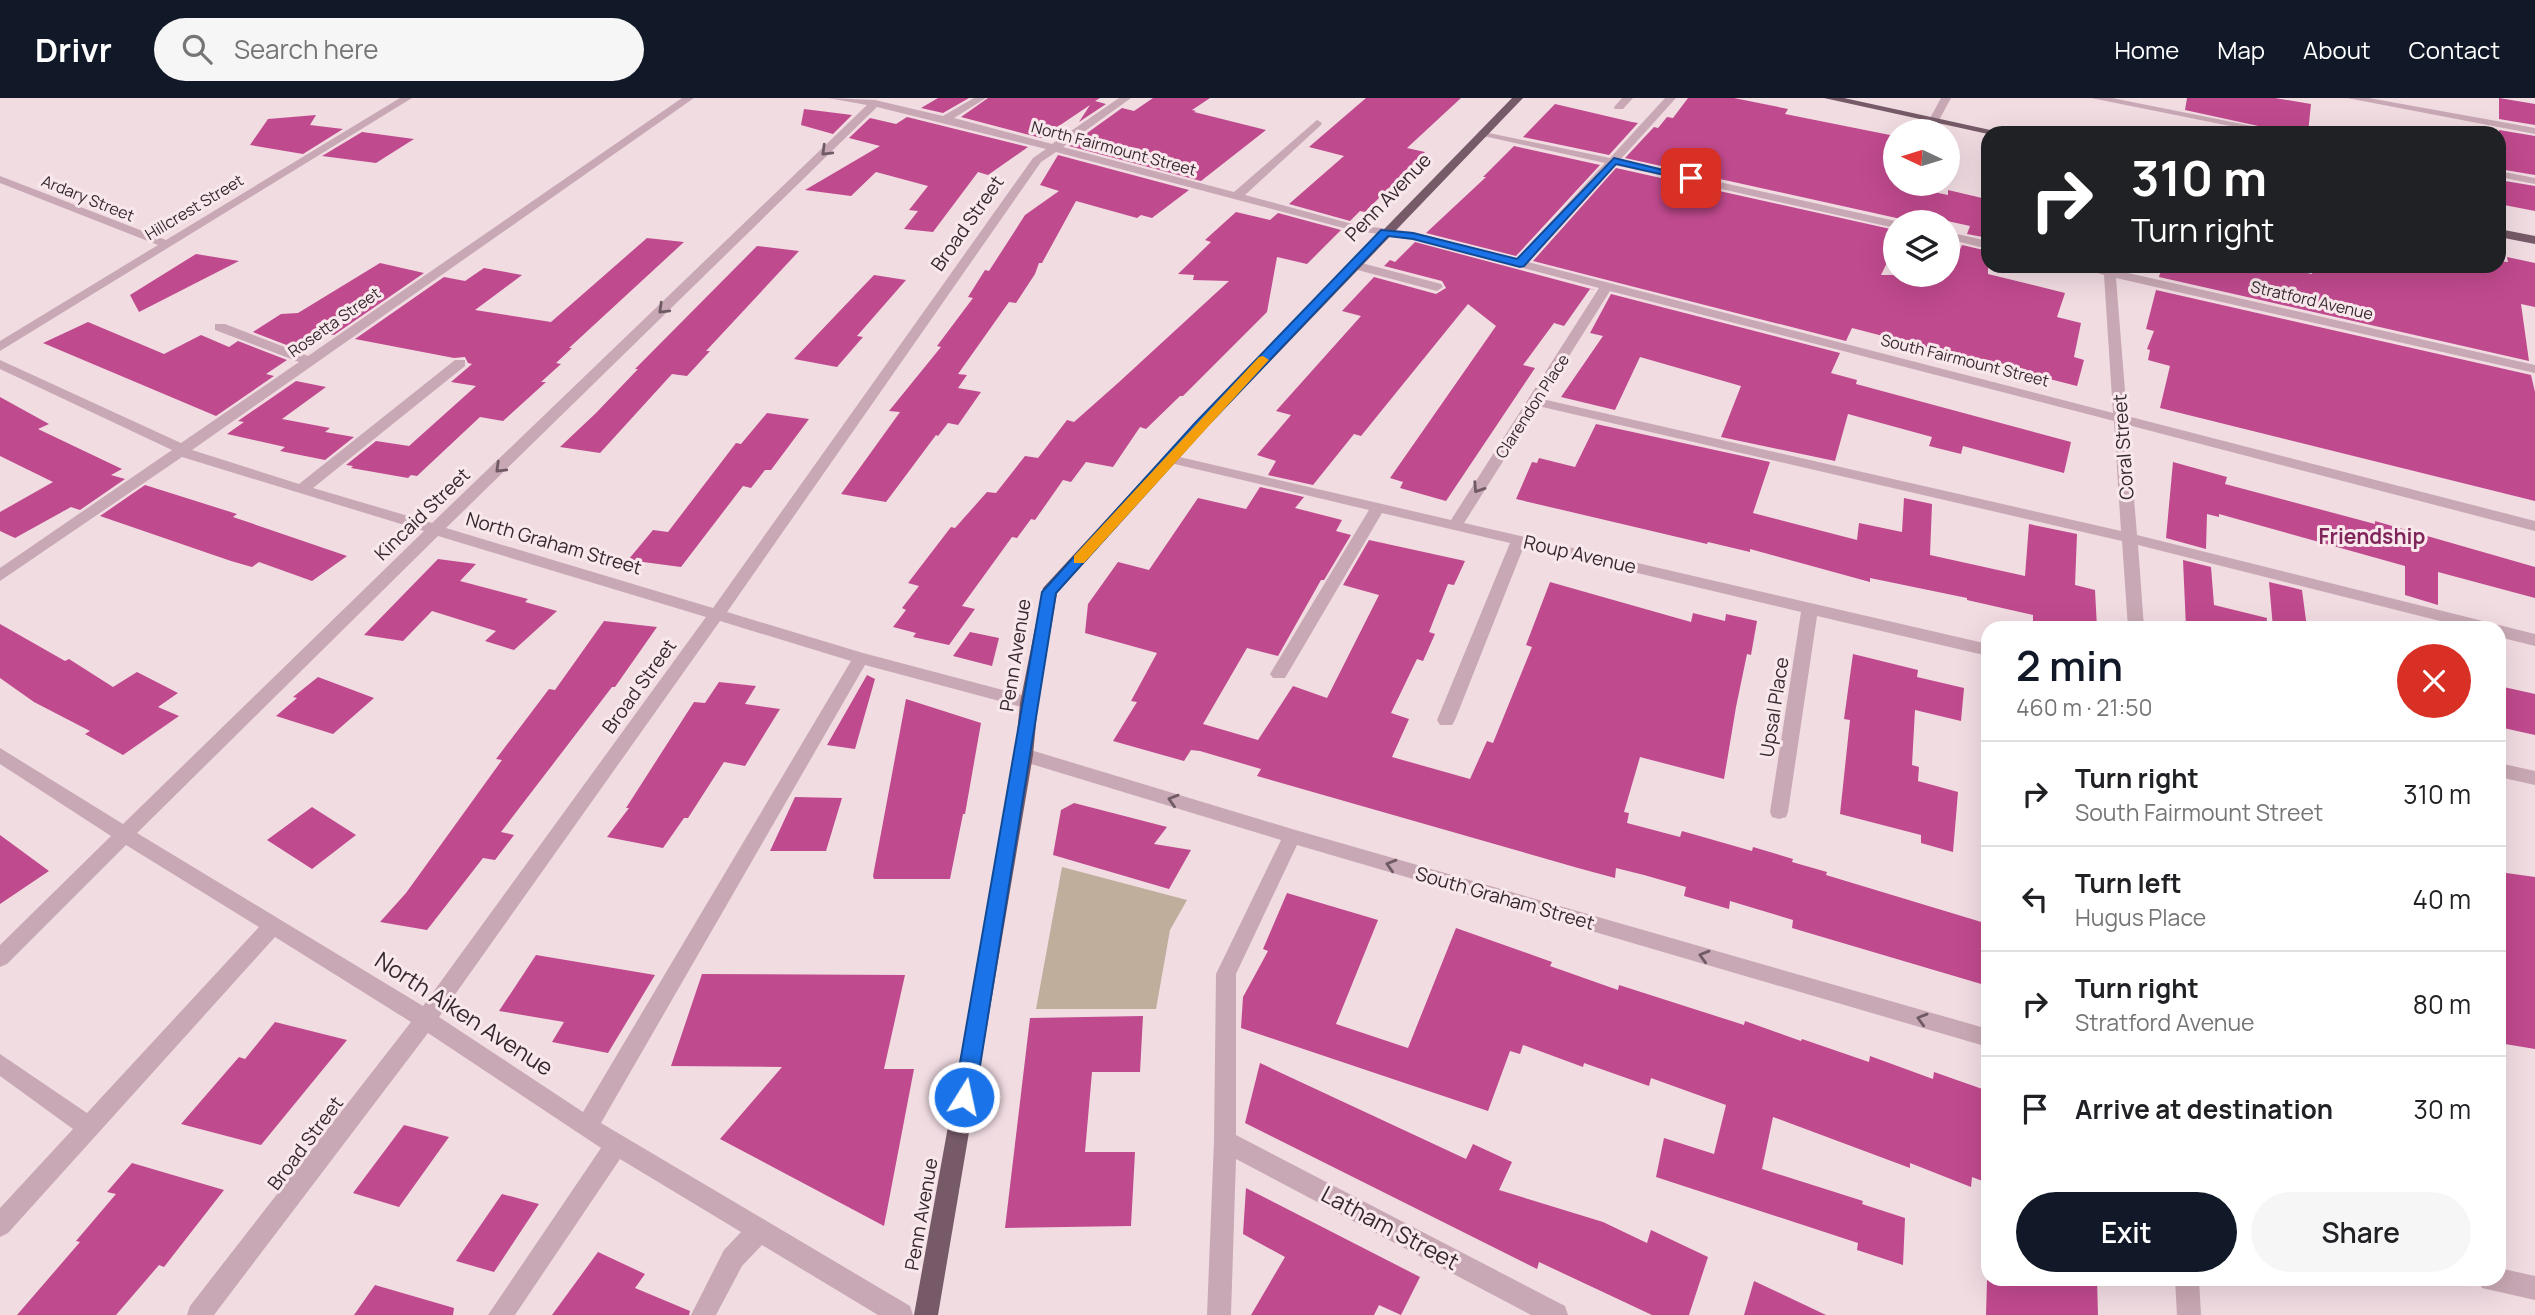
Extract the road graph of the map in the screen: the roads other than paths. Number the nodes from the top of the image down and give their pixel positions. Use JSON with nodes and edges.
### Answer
{"nodes":[{"id":1,"x":407,"y":98,"type":"edge"},
{"id":2,"x":689,"y":98,"type":"edge"},
{"id":3,"x":833,"y":98,"type":"edge"},
{"id":4,"x":981,"y":98,"type":"edge"},
{"id":5,"x":1126,"y":98,"type":"edge"},
{"id":6,"x":1518,"y":98,"type":"edge"},
{"id":7,"x":1628,"y":98,"type":"edge"},
{"id":8,"x":1671,"y":98,"type":"edge"},
{"id":9,"x":1829,"y":98,"type":"edge"},
{"id":10,"x":1945,"y":98,"type":"edge"},
{"id":11,"x":2096,"y":98,"type":"edge"},
{"id":12,"x":2351,"y":98,"type":"edge"},
{"id":13,"x":875,"y":103,"type":"junction"},
{"id":14,"x":1619,"y":107,"type":"dead end"},
{"id":15,"x":945,"y":119,"type":"junction"},
{"id":16,"x":1929,"y":119,"type":"edge"},
{"id":17,"x":1934,"y":119,"type":"edge"},
{"id":18,"x":1317,"y":123,"type":"dead end"},
{"id":19,"x":1960,"y":125,"type":"edge"},
{"id":20,"x":2245,"y":126,"type":"edge"},
{"id":21,"x":1981,"y":129,"type":"edge"},
{"id":22,"x":2535,"y":131,"type":"edge"},
{"id":23,"x":1483,"y":133,"type":"junction"},
{"id":24,"x":1052,"y":148,"type":"junction"},
{"id":25,"x":1614,"y":161,"type":"junction"},
{"id":26,"x":2506,"y":175,"type":"edge"},
{"id":27,"x":0,"y":179,"type":"edge"},
{"id":28,"x":2535,"y":181,"type":"edge"},
{"id":29,"x":1236,"y":197,"type":"junction"},
{"id":30,"x":1883,"y":221,"type":"edge"},
{"id":31,"x":1385,"y":232,"type":"junction"},
{"id":32,"x":2506,"y":234,"type":"edge"},
{"id":33,"x":1960,"y":239,"type":"edge"},
{"id":34,"x":2535,"y":240,"type":"edge"},
{"id":35,"x":1981,"y":243,"type":"edge"},
{"id":36,"x":165,"y":244,"type":"junction"},
{"id":37,"x":1520,"y":263,"type":"junction"},
{"id":38,"x":1354,"y":265,"type":"junction"},
{"id":39,"x":2109,"y":273,"type":"edge"},
{"id":40,"x":2126,"y":273,"type":"edge"},
{"id":41,"x":1607,"y":286,"type":"junction"},
{"id":42,"x":1437,"y":287,"type":"dead end"},
{"id":43,"x":220,"y":327,"type":"dead end"},
{"id":44,"x":0,"y":348,"type":"edge"},
{"id":45,"x":309,"y":361,"type":"junction"},
{"id":46,"x":460,"y":363,"type":"dead end"},
{"id":47,"x":0,"y":364,"type":"edge"},
{"id":48,"x":2535,"y":369,"type":"edge"},
{"id":49,"x":1535,"y":401,"type":"junction"},
{"id":50,"x":2120,"y":418,"type":"junction"},
{"id":51,"x":180,"y":449,"type":"junction"},
{"id":52,"x":1171,"y":459,"type":"junction"},
{"id":53,"x":302,"y":489,"type":"junction"},
{"id":54,"x":1378,"y":507,"type":"junction"},
{"id":55,"x":1455,"y":524,"type":"junction"},
{"id":56,"x":2535,"y":526,"type":"edge"},
{"id":57,"x":436,"y":529,"type":"junction"},
{"id":58,"x":2130,"y":538,"type":"junction"},
{"id":59,"x":1519,"y":539,"type":"junction"},
{"id":60,"x":0,"y":576,"type":"edge"},
{"id":61,"x":1810,"y":608,"type":"junction"},
{"id":62,"x":717,"y":613,"type":"junction"},
{"id":63,"x":2136,"y":621,"type":"edge"},
{"id":64,"x":2461,"y":621,"type":"edge"},
{"id":65,"x":2506,"y":633,"type":"edge"},
{"id":66,"x":2535,"y":640,"type":"edge"},
{"id":67,"x":1981,"y":648,"type":"edge"},
{"id":68,"x":861,"y":658,"type":"junction"},
{"id":69,"x":1279,"y":674,"type":"dead end"},
{"id":70,"x":1029,"y":704,"type":"junction"},
{"id":71,"x":1446,"y":720,"type":"dead end"},
{"id":72,"x":0,"y":755,"type":"edge"},
{"id":73,"x":1024,"y":755,"type":"junction"},
{"id":74,"x":2506,"y":772,"type":"edge"},
{"id":75,"x":2535,"y":778,"type":"edge"},
{"id":76,"x":1779,"y":812,"type":"dead end"},
{"id":77,"x":124,"y":834,"type":"junction"},
{"id":78,"x":1292,"y":836,"type":"junction"},
{"id":79,"x":273,"y":925,"type":"junction"},
{"id":80,"x":0,"y":958,"type":"edge"},
{"id":81,"x":426,"y":1019,"type":"junction"},
{"id":82,"x":1981,"y":1036,"type":"edge"},
{"id":83,"x":0,"y":1064,"type":"edge"},
{"id":84,"x":89,"y":1127,"type":"junction"},
{"id":85,"x":587,"y":1127,"type":"junction"},
{"id":86,"x":1225,"y":1140,"type":"junction"},
{"id":87,"x":616,"y":1145,"type":"junction"},
{"id":88,"x":0,"y":1225,"type":"edge"},
{"id":89,"x":760,"y":1229,"type":"junction"},
{"id":90,"x":2506,"y":1282,"type":"edge"},
{"id":91,"x":2187,"y":1286,"type":"edge"},
{"id":92,"x":2535,"y":1287,"type":"edge"},
{"id":93,"x":199,"y":1315,"type":"edge"},
{"id":94,"x":500,"y":1315,"type":"edge"},
{"id":95,"x":703,"y":1315,"type":"edge"},
{"id":96,"x":901,"y":1315,"type":"edge"},
{"id":97,"x":926,"y":1315,"type":"edge"},
{"id":98,"x":1219,"y":1315,"type":"edge"},
{"id":99,"x":1556,"y":1315,"type":"edge"},
{"id":100,"x":2189,"y":1315,"type":"edge"}],
"edges":[{"from":1,"to":36,"type":"street","name":"Hillcrest Street"},
{"from":2,"to":45,"type":"street","name":"Rosetta Street"},
{"from":3,"to":13,"type":"street","name":"North Fairmount Street"},
{"from":4,"to":15,"type":"street"},
{"from":5,"to":24,"type":"street","name":"Broad Street"},
{"from":6,"to":23,"type":"main road","name":"Penn Avenue"},
{"from":7,"to":14,"type":"street"},
{"from":8,"to":25,"type":"street"},
{"from":9,"to":16,"type":"main road"},
{"from":10,"to":17,"type":"street"},
{"from":11,"to":20,"type":"street"},
{"from":12,"to":22,"type":"street"},
{"from":13,"to":15,"type":"street","name":"North Fairmount Street"},
{"from":13,"to":57,"type":"street","name":"Kincaid Street","one_way":true},
{"from":15,"to":24,"type":"street","name":"North Fairmount Street"},
{"from":18,"to":29,"type":"street"},
{"from":19,"to":21,"type":"main road"},
{"from":23,"to":25,"type":"street"},
{"from":23,"to":31,"type":"main road","name":"Penn Avenue"},
{"from":24,"to":29,"type":"street","name":"North Fairmount Street"},
{"from":24,"to":62,"type":"street","name":"Broad Street"},
{"from":25,"to":30,"type":"street"},
{"from":25,"to":37,"type":"street"},
{"from":26,"to":28,"type":"street"},
{"from":27,"to":36,"type":"street","name":"Ardary Street"},
{"from":29,"to":31,"type":"street","name":"North Fairmount Street"},
{"from":31,"to":37,"type":"street","name":"South Fairmount Street"},
{"from":31,"to":38,"type":"main road","name":"Penn Avenue"},
{"from":32,"to":34,"type":"main road"},
{"from":33,"to":35,"type":"street"},
{"from":36,"to":44,"type":"street","name":"Hillcrest Street"},
{"from":37,"to":41,"type":"street","name":"South Fairmount Street"},
{"from":38,"to":42,"type":"street"},
{"from":38,"to":52,"type":"main road","name":"Penn Avenue"},
{"from":39,"to":50,"type":"street","name":"Coral Street"},
{"from":40,"to":48,"type":"street","name":"Stratford Avenue"},
{"from":41,"to":49,"type":"street","name":"Clarendon Place"},
{"from":41,"to":50,"type":"street","name":"South Fairmount Street"},
{"from":43,"to":45,"type":"street"},
{"from":45,"to":51,"type":"street","name":"Rosetta Street"},
{"from":46,"to":53,"type":"street"},
{"from":47,"to":51,"type":"street","name":"North Graham Street"},
{"from":49,"to":55,"type":"street","name":"Clarendon Place","one_way":true},
{"from":49,"to":58,"type":"street"},
{"from":50,"to":56,"type":"street","name":"South Fairmount Street"},
{"from":50,"to":58,"type":"street","name":"Coral Street"},
{"from":51,"to":53,"type":"street","name":"North Graham Street"},
{"from":51,"to":60,"type":"street","name":"Rosetta Street"},
{"from":52,"to":54,"type":"street","name":"Roup Avenue"},
{"from":52,"to":70,"type":"main road","name":"Penn Avenue"},
{"from":53,"to":57,"type":"street","name":"North Graham Street"},
{"from":54,"to":55,"type":"street","name":"Roup Avenue"},
{"from":54,"to":69,"type":"street"},
{"from":55,"to":59,"type":"street","name":"Roup Avenue"},
{"from":57,"to":62,"type":"street","name":"North Graham Street"},
{"from":57,"to":77,"type":"street","name":"Kincaid Street"},
{"from":58,"to":63,"type":"street","name":"Coral Street"},
{"from":58,"to":64,"type":"street"},
{"from":59,"to":61,"type":"street","name":"Roup Avenue"},
{"from":59,"to":71,"type":"street"},
{"from":61,"to":67,"type":"street","name":"Roup Avenue"},
{"from":61,"to":76,"type":"street","name":"Upsal Place"},
{"from":62,"to":68,"type":"street","name":"North Graham Street"},
{"from":62,"to":81,"type":"street","name":"Broad Street"},
{"from":65,"to":66,"type":"street"},
{"from":68,"to":70,"type":"street","name":"North Graham Street"},
{"from":68,"to":85,"type":"street"},
{"from":70,"to":73,"type":"main road","name":"Penn Avenue"},
{"from":72,"to":77,"type":"street","name":"North Aiken Avenue"},
{"from":78,"to":73,"type":"street","name":"South Graham Street","one_way":true},
{"from":73,"to":97,"type":"main road","name":"Penn Avenue"},
{"from":74,"to":75,"type":"street"},
{"from":77,"to":79,"type":"street","name":"North Aiken Avenue"},
{"from":77,"to":80,"type":"street","name":"Kincaid Street"},
{"from":82,"to":78,"type":"street","name":"South Graham Street","one_way":true},
{"from":78,"to":86,"type":"street"},
{"from":79,"to":81,"type":"street","name":"North Aiken Avenue"},
{"from":79,"to":84,"type":"street"},
{"from":81,"to":85,"type":"street","name":"North Aiken Avenue"},
{"from":81,"to":93,"type":"street","name":"Broad Street"},
{"from":83,"to":84,"type":"street"},
{"from":84,"to":88,"type":"street"},
{"from":85,"to":87,"type":"street","name":"North Aiken Avenue"},
{"from":86,"to":98,"type":"street"},
{"from":86,"to":99,"type":"street","name":"Latham Street"},
{"from":87,"to":89,"type":"street","name":"North Aiken Avenue"},
{"from":87,"to":94,"type":"street"},
{"from":89,"to":95,"type":"street"},
{"from":89,"to":96,"type":"street","name":"North Aiken Avenue"},
{"from":90,"to":92,"type":"street"},
{"from":91,"to":100,"type":"street"}]}
